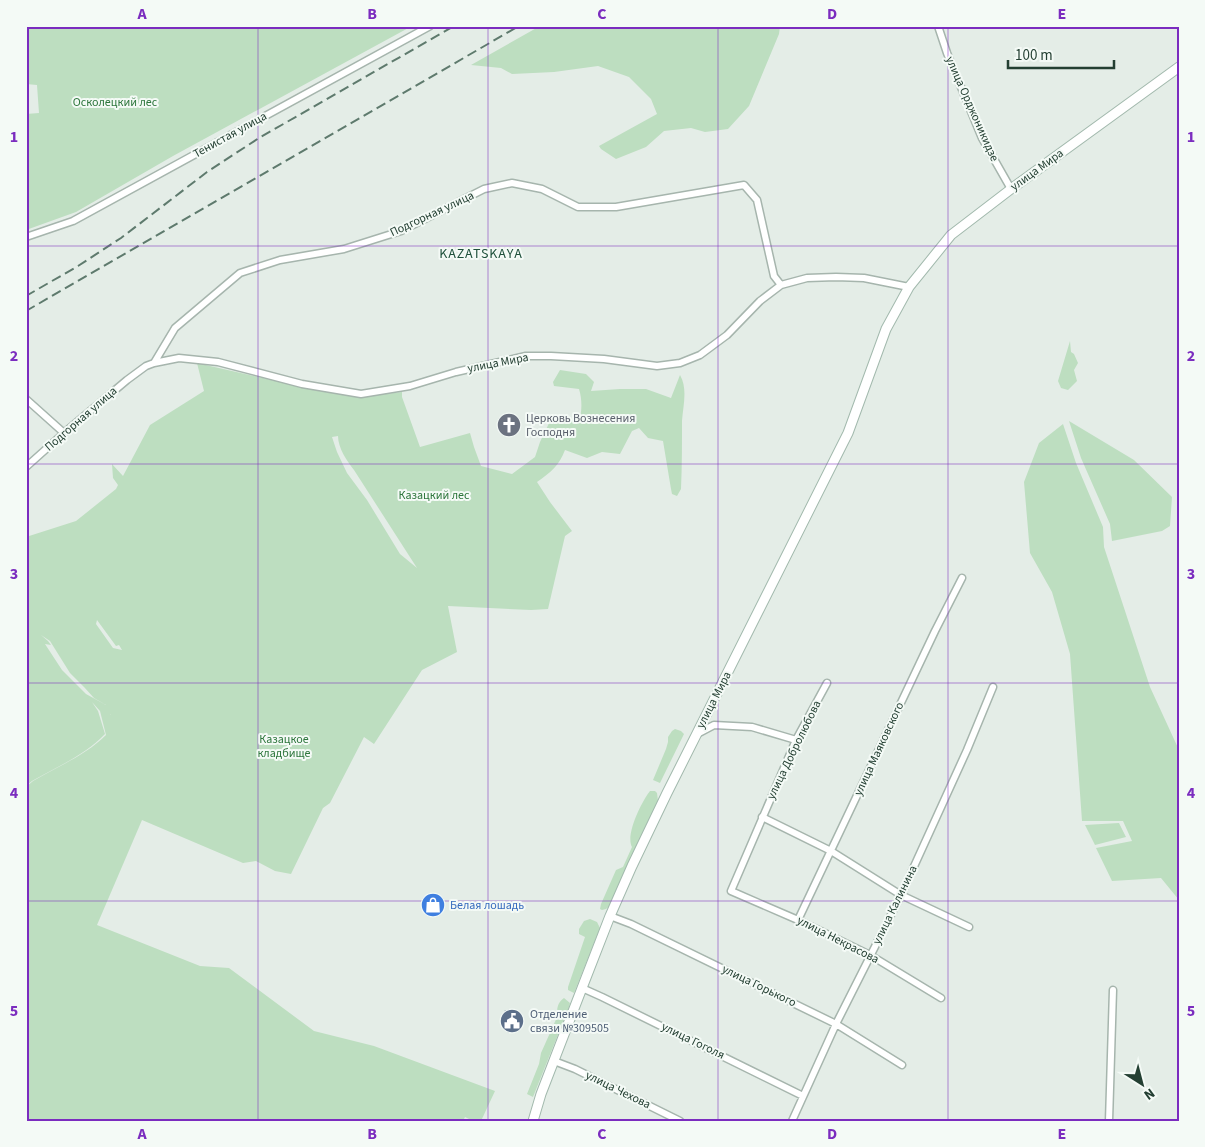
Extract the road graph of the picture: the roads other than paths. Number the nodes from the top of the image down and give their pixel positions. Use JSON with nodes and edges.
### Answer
{"nodes":[{"id":1,"x":430,"y":26,"type":"edge"},
{"id":2,"x":938,"y":26,"type":"edge"},
{"id":3,"x":1179,"y":67,"type":"edge"},
{"id":4,"x":1011,"y":189,"type":"junction"},
{"id":5,"x":26,"y":237,"type":"edge"},
{"id":6,"x":781,"y":285,"type":"junction"},
{"id":7,"x":909,"y":286,"type":"junction"},
{"id":8,"x":154,"y":363,"type":"junction"},
{"id":9,"x":26,"y":399,"type":"edge"},
{"id":10,"x":64,"y":433,"type":"junction"},
{"id":11,"x":26,"y":467,"type":"edge"},
{"id":12,"x":962,"y":578,"type":"dead end"},
{"id":13,"x":827,"y":683,"type":"dead end"},
{"id":14,"x":993,"y":687,"type":"dead end"},
{"id":15,"x":697,"y":734,"type":"junction"},
{"id":16,"x":796,"y":740,"type":"junction"},
{"id":17,"x":762,"y":817,"type":"junction"},
{"id":18,"x":831,"y":851,"type":"junction"},
{"id":19,"x":730,"y":891,"type":"joint"},
{"id":20,"x":900,"y":895,"type":"junction"},
{"id":21,"x":610,"y":916,"type":"junction"},
{"id":22,"x":798,"y":920,"type":"junction"},
{"id":23,"x":970,"y":927,"type":"dead end"},
{"id":24,"x":870,"y":955,"type":"junction"},
{"id":25,"x":582,"y":988,"type":"junction"},
{"id":26,"x":1113,"y":990,"type":"dead end"},
{"id":27,"x":941,"y":998,"type":"dead end"},
{"id":28,"x":836,"y":1024,"type":"junction"},
{"id":29,"x":554,"y":1061,"type":"junction"},
{"id":30,"x":902,"y":1065,"type":"dead end"},
{"id":31,"x":803,"y":1096,"type":"junction"},
{"id":32,"x":533,"y":1121,"type":"edge"},
{"id":33,"x":680,"y":1121,"type":"edge"},
{"id":34,"x":792,"y":1121,"type":"edge"},
{"id":35,"x":1109,"y":1121,"type":"edge"}],
"edges":[{"from":1,"to":5,"type":"street","name":"Тенистая улица"},
{"from":2,"to":4,"type":"street","name":"улица Орджоникидзе"},
{"from":3,"to":4,"type":"main road","name":"улица Мира"},
{"from":4,"to":7,"type":"main road","name":"улица Мира"},
{"from":6,"to":7,"type":"street","name":"улица Мира"},
{"from":6,"to":8,"type":"street","name":"улица Мира"},
{"from":6,"to":8,"type":"street","name":"Подгорная улица"},
{"from":7,"to":15,"type":"main road","name":"улица Мира"},
{"from":8,"to":10,"type":"street","name":"Подгорная улица"},
{"from":9,"to":10,"type":"street"},
{"from":10,"to":11,"type":"street","name":"Подгорная улица"},
{"from":12,"to":18,"type":"street","name":"улица Маяковского"},
{"from":13,"to":16,"type":"street","name":"улица Добролюбова"},
{"from":14,"to":20,"type":"street","name":"улица Калинина"},
{"from":15,"to":16,"type":"street"},
{"from":15,"to":21,"type":"main road","name":"улица Мира"},
{"from":16,"to":17,"type":"street","name":"улица Добролюбова"},
{"from":17,"to":18,"type":"street"},
{"from":17,"to":19,"type":"street","name":"улица Добролюбова"},
{"from":18,"to":20,"type":"street"},
{"from":18,"to":22,"type":"street","name":"улица Маяковского"},
{"from":19,"to":22,"type":"street","name":"улица Некрасова"},
{"from":20,"to":23,"type":"street"},
{"from":20,"to":24,"type":"street","name":"улица Калинина"},
{"from":21,"to":25,"type":"main road","name":"улица Мира"},
{"from":21,"to":28,"type":"street","name":"улица Горького"},
{"from":22,"to":24,"type":"street","name":"улица Некрасова"},
{"from":24,"to":27,"type":"street","name":"улица Некрасова"},
{"from":24,"to":28,"type":"street","name":"улица Калинина"},
{"from":25,"to":29,"type":"main road","name":"улица Мира"},
{"from":25,"to":31,"type":"street","name":"улица Гоголя"},
{"from":26,"to":35,"type":"street"},
{"from":28,"to":30,"type":"street","name":"улица Горького"},
{"from":28,"to":31,"type":"street","name":"улица Калинина"},
{"from":29,"to":32,"type":"main road","name":"улица Мира"},
{"from":29,"to":33,"type":"street","name":"улица Чехова"},
{"from":31,"to":34,"type":"street","name":"улица Калинина"}]}
